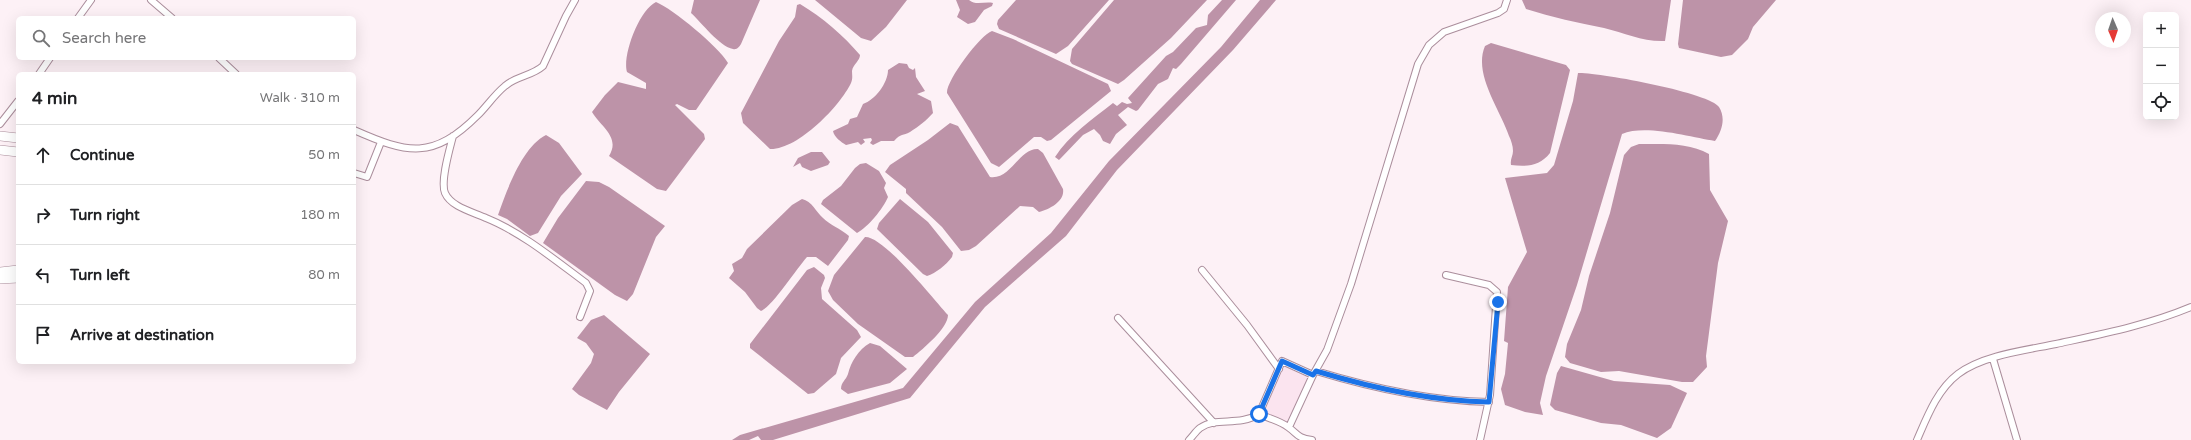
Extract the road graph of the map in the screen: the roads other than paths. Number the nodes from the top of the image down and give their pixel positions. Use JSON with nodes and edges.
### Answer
{"nodes":[{"id":1,"x":91,"y":0,"type":"edge"},
{"id":2,"x":151,"y":0,"type":"edge"},
{"id":3,"x":575,"y":0,"type":"edge"},
{"id":4,"x":1507,"y":0,"type":"edge"},
{"id":5,"x":79,"y":16,"type":"edge"},
{"id":6,"x":170,"y":16,"type":"edge"},
{"id":7,"x":49,"y":60,"type":"edge"},
{"id":8,"x":221,"y":60,"type":"edge"},
{"id":9,"x":40,"y":72,"type":"edge"},
{"id":10,"x":234,"y":72,"type":"edge"},
{"id":11,"x":16,"y":104,"type":"edge"},
{"id":12,"x":0,"y":124,"type":"edge"},
{"id":13,"x":356,"y":131,"type":"edge"},
{"id":14,"x":0,"y":136,"type":"edge"},
{"id":15,"x":453,"y":136,"type":"junction"},
{"id":16,"x":16,"y":138,"type":"edge"},
{"id":17,"x":381,"y":142,"type":"junction"},
{"id":18,"x":0,"y":150,"type":"edge"},
{"id":19,"x":16,"y":152,"type":"edge"},
{"id":20,"x":356,"y":174,"type":"edge"},
{"id":21,"x":16,"y":270,"type":"edge"},
{"id":22,"x":1202,"y":270,"type":"dead end"},
{"id":23,"x":0,"y":272,"type":"edge"},
{"id":24,"x":1446,"y":275,"type":"dead end"},
{"id":25,"x":16,"y":278,"type":"edge"},
{"id":26,"x":0,"y":279,"type":"edge"},
{"id":27,"x":2191,"y":307,"type":"edge"},
{"id":28,"x":580,"y":317,"type":"dead end"},
{"id":29,"x":1118,"y":318,"type":"dead end"},
{"id":30,"x":1993,"y":359,"type":"junction"},
{"id":31,"x":1279,"y":369,"type":"junction"},
{"id":32,"x":1314,"y":373,"type":"junction"},
{"id":33,"x":1489,"y":402,"type":"junction"},
{"id":34,"x":1259,"y":414,"type":"junction"},
{"id":35,"x":1214,"y":423,"type":"junction"},
{"id":36,"x":1289,"y":427,"type":"junction"},
{"id":37,"x":1189,"y":440,"type":"edge"},
{"id":38,"x":1312,"y":440,"type":"edge"},
{"id":39,"x":1480,"y":440,"type":"edge"},
{"id":40,"x":1916,"y":440,"type":"edge"},
{"id":41,"x":2016,"y":440,"type":"edge"}],
"edges":[{"from":1,"to":5,"type":"street"},
{"from":2,"to":6,"type":"street"},
{"from":3,"to":15,"type":"street"},
{"from":4,"to":32,"type":"street"},
{"from":7,"to":9,"type":"street"},
{"from":8,"to":10,"type":"street"},
{"from":11,"to":12,"type":"street"},
{"from":13,"to":17,"type":"street"},
{"from":14,"to":16,"type":"main road"},
{"from":15,"to":17,"type":"street"},
{"from":15,"to":28,"type":"street"},
{"from":17,"to":20,"type":"street"},
{"from":18,"to":19,"type":"main road"},
{"from":21,"to":23,"type":"main road"},
{"from":22,"to":31,"type":"street"},
{"from":24,"to":33,"type":"street"},
{"from":25,"to":26,"type":"main road"},
{"from":27,"to":30,"type":"street"},
{"from":29,"to":35,"type":"street"},
{"from":30,"to":40,"type":"street"},
{"from":30,"to":41,"type":"street"},
{"from":31,"to":32,"type":"street"},
{"from":31,"to":34,"type":"street"},
{"from":32,"to":33,"type":"street"},
{"from":32,"to":36,"type":"street"},
{"from":33,"to":39,"type":"street"},
{"from":34,"to":35,"type":"street"},
{"from":34,"to":36,"type":"street"},
{"from":35,"to":37,"type":"street"},
{"from":36,"to":38,"type":"street"}]}
